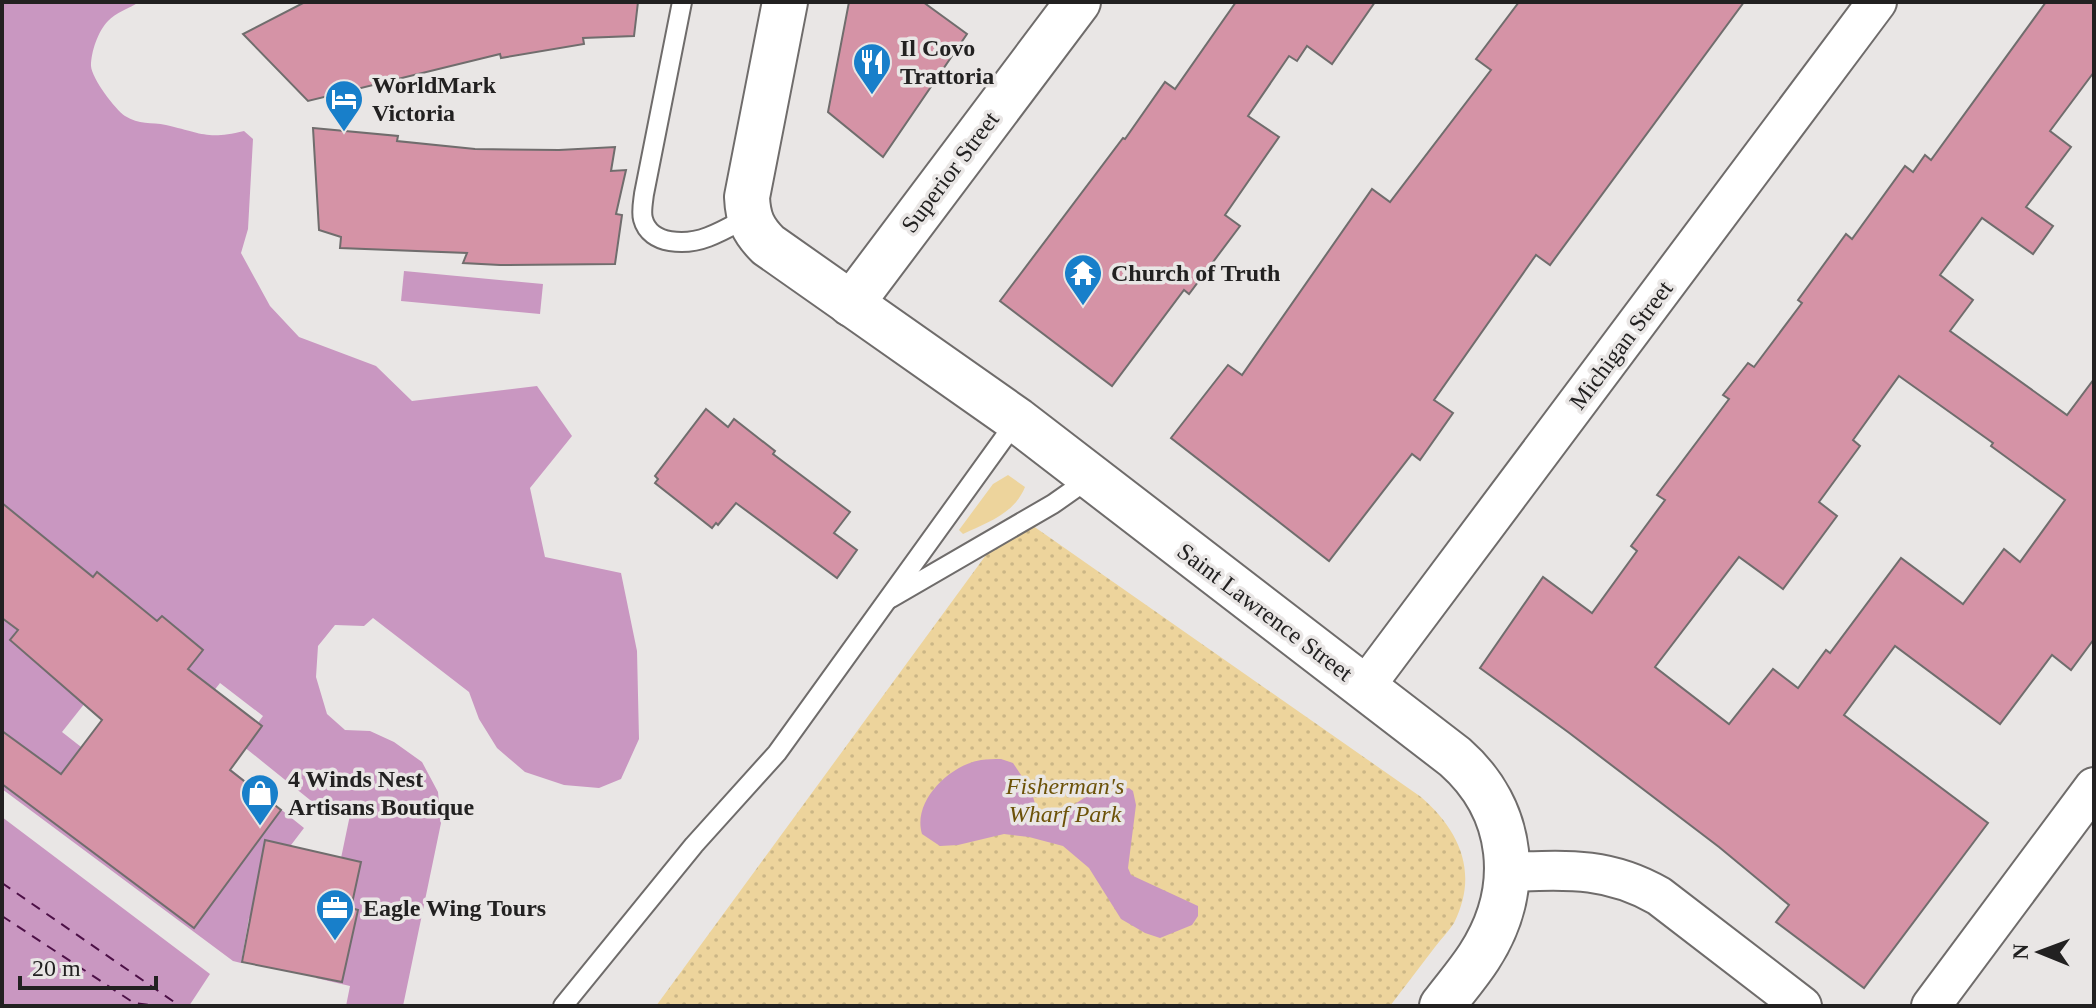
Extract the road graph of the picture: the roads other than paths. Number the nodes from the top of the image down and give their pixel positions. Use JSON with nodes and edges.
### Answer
{"nodes":[{"id":1,"x":682,"y":2,"type":"edge"},
{"id":2,"x":785,"y":2,"type":"edge"},
{"id":3,"x":1078,"y":2,"type":"edge"},
{"id":4,"x":1877,"y":2,"type":"edge"},
{"id":5,"x":748,"y":217,"type":"junction"},
{"id":6,"x":851,"y":304,"type":"junction"},
{"id":7,"x":1017,"y":420,"type":"junction"},
{"id":8,"x":1090,"y":478,"type":"junction"},
{"id":9,"x":886,"y":602,"type":"junction"},
{"id":10,"x":1364,"y":688,"type":"junction"},
{"id":11,"x":2094,"y":787,"type":"edge"},
{"id":12,"x":1507,"y":872,"type":"junction"},
{"id":13,"x":563,"y":1006,"type":"edge"},
{"id":14,"x":1442,"y":1006,"type":"edge"},
{"id":15,"x":1802,"y":1006,"type":"edge"},
{"id":16,"x":1931,"y":1006,"type":"edge"}],
"edges":[{"from":1,"to":5,"type":"lane"},
{"from":2,"to":5,"type":"street"},
{"from":3,"to":6,"type":"street","name":"Superior Street"},
{"from":4,"to":10,"type":"street","name":"Michigan Street"},
{"from":5,"to":6,"type":"street","name":"Saint Lawrence Street"},
{"from":6,"to":7,"type":"street","name":"Saint Lawrence Street"},
{"from":7,"to":8,"type":"street","name":"Saint Lawrence Street"},
{"from":7,"to":9,"type":"lane"},
{"from":8,"to":9,"type":"lane"},
{"from":8,"to":10,"type":"street","name":"Saint Lawrence Street"},
{"from":9,"to":13,"type":"lane"},
{"from":10,"to":12,"type":"street","name":"Saint Lawrence Street"},
{"from":11,"to":16,"type":"street"},
{"from":12,"to":14,"type":"street","name":"Saint Lawrence Street"},
{"from":12,"to":15,"type":"street"}]}
